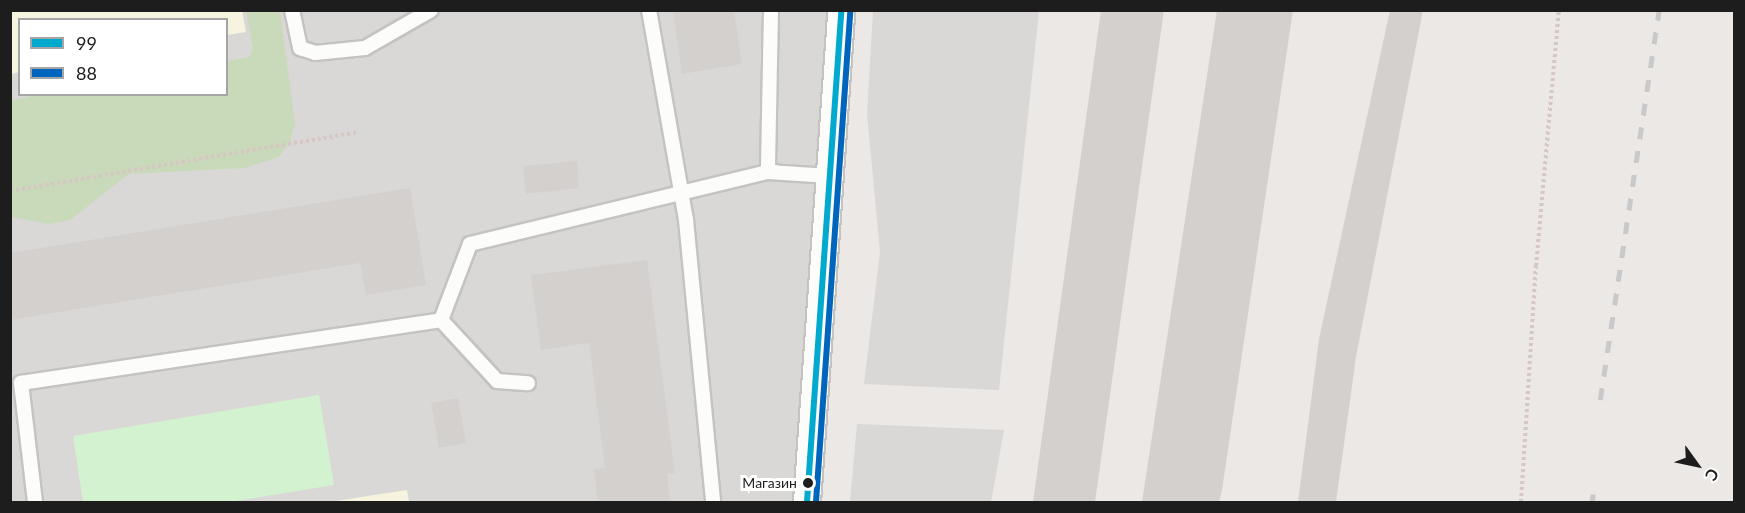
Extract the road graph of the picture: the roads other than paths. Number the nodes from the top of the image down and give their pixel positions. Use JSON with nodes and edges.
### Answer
{"nodes":[{"id":1,"x":292,"y":10,"type":"edge"},
{"id":2,"x":431,"y":10,"type":"edge"},
{"id":3,"x":649,"y":10,"type":"edge"},
{"id":4,"x":771,"y":10,"type":"edge"},
{"id":5,"x":841,"y":10,"type":"edge"},
{"id":6,"x":768,"y":172,"type":"junction"},
{"id":7,"x":830,"y":176,"type":"junction"},
{"id":8,"x":682,"y":192,"type":"junction"},
{"id":9,"x":441,"y":320,"type":"junction"},
{"id":10,"x":528,"y":383,"type":"dead end"},
{"id":11,"x":35,"y":502,"type":"edge"},
{"id":12,"x":713,"y":502,"type":"edge"},
{"id":13,"x":807,"y":502,"type":"edge"}],
"edges":[{"from":1,"to":2,"type":"lane"},
{"from":3,"to":8,"type":"lane"},
{"from":4,"to":6,"type":"lane"},
{"from":5,"to":7,"type":"street"},
{"from":6,"to":7,"type":"lane"},
{"from":6,"to":8,"type":"lane"},
{"from":7,"to":13,"type":"street"},
{"from":8,"to":9,"type":"lane"},
{"from":8,"to":12,"type":"lane"},
{"from":9,"to":10,"type":"lane"},
{"from":9,"to":11,"type":"lane"}]}
